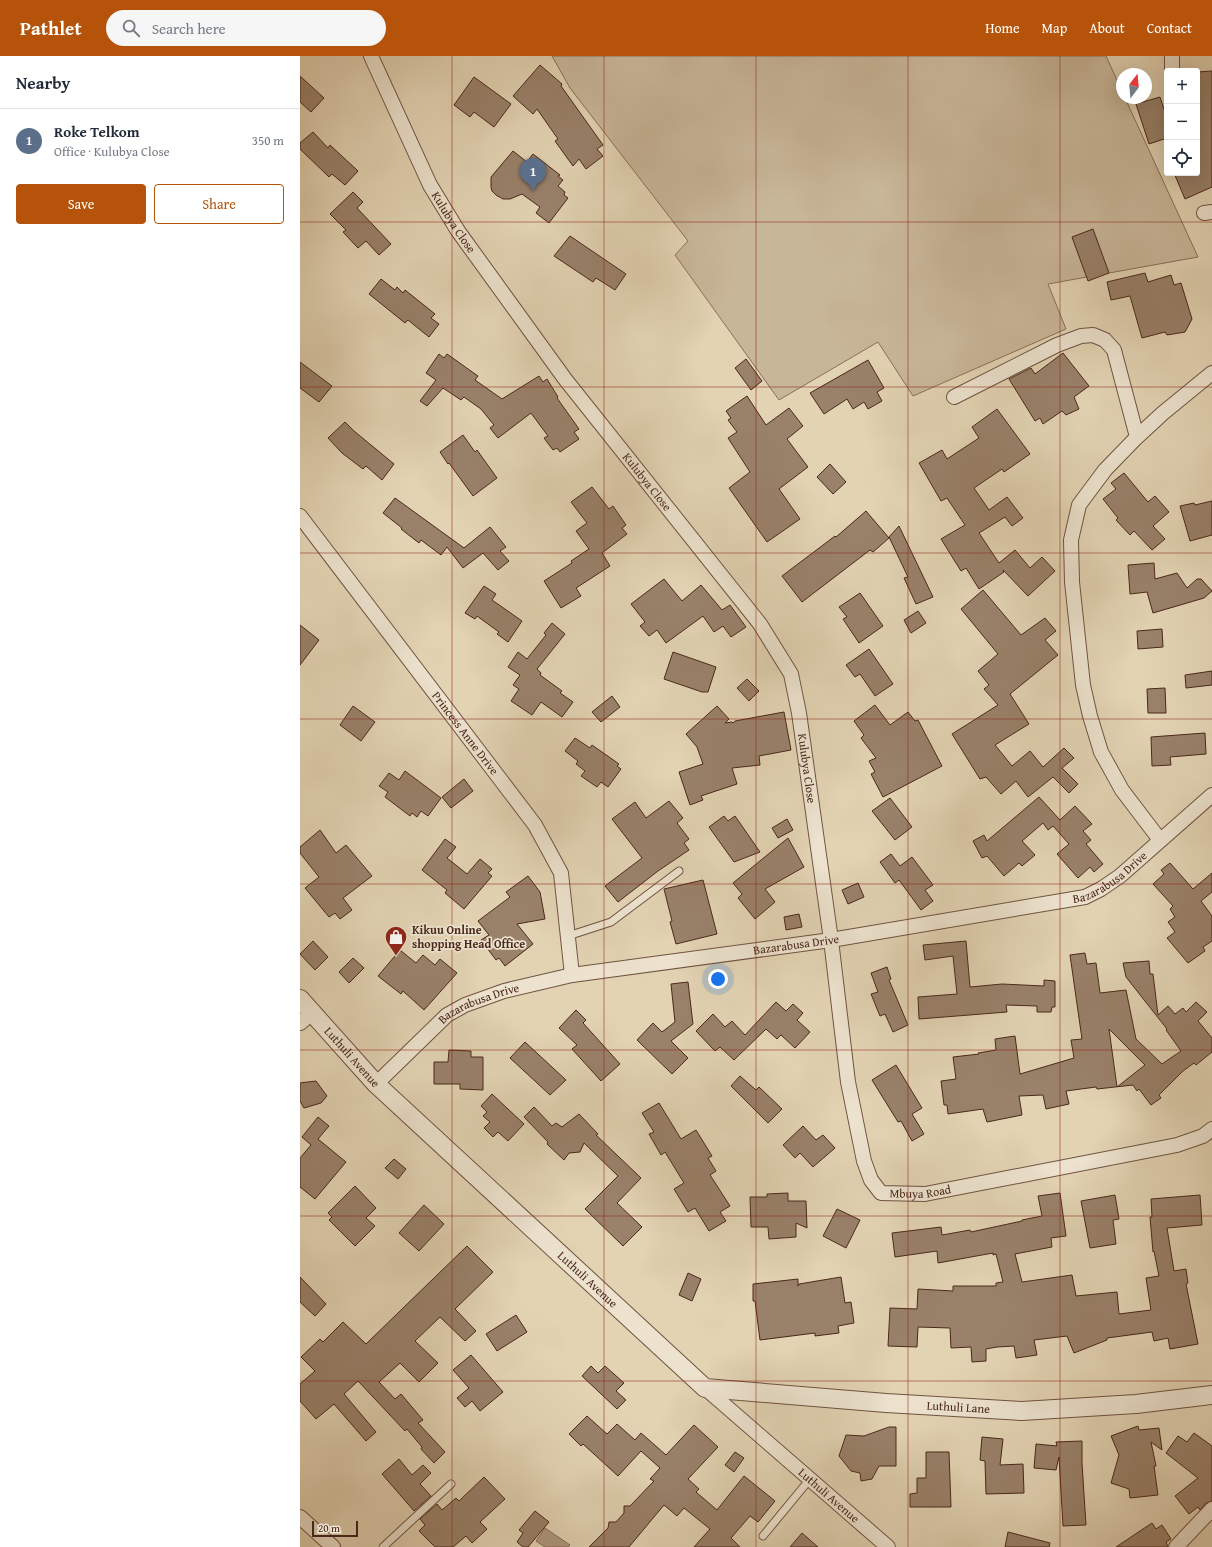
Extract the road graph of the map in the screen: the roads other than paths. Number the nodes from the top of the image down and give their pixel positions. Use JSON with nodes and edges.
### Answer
{"nodes":[{"id":1,"x":371,"y":56,"type":"edge"},
{"id":2,"x":1172,"y":56,"type":"edge"},
{"id":3,"x":1172,"y":68,"type":"edge"},
{"id":4,"x":1212,"y":373,"type":"edge"},
{"id":5,"x":954,"y":396,"type":"dead end"},
{"id":6,"x":1137,"y":437,"type":"junction"},
{"id":7,"x":300,"y":516,"type":"edge"},
{"id":8,"x":1212,"y":795,"type":"edge"},
{"id":9,"x":1160,"y":840,"type":"junction"},
{"id":10,"x":679,"y":871,"type":"dead end"},
{"id":11,"x":568,"y":936,"type":"junction"},
{"id":12,"x":831,"y":940,"type":"junction"},
{"id":13,"x":572,"y":975,"type":"junction"},
{"id":14,"x":300,"y":999,"type":"edge"},
{"id":15,"x":306,"y":1018,"type":"edge"},
{"id":16,"x":376,"y":1084,"type":"junction"},
{"id":17,"x":1212,"y":1129,"type":"edge"},
{"id":18,"x":705,"y":1388,"type":"junction"},
{"id":19,"x":1212,"y":1395,"type":"edge"},
{"id":20,"x":810,"y":1479,"type":"junction"},
{"id":21,"x":451,"y":1484,"type":"dead end"},
{"id":22,"x":1212,"y":1509,"type":"edge"},
{"id":23,"x":300,"y":1517,"type":"edge"},
{"id":24,"x":763,"y":1536,"type":"dead end"},
{"id":25,"x":333,"y":1547,"type":"edge"},
{"id":26,"x":383,"y":1547,"type":"edge"},
{"id":27,"x":888,"y":1547,"type":"edge"},
{"id":28,"x":1176,"y":1547,"type":"edge"}],
"edges":[{"from":1,"to":12,"type":"street","name":"Kulubya Close"},
{"from":2,"to":3,"type":"street"},
{"from":4,"to":6,"type":"street"},
{"from":5,"to":6,"type":"street"},
{"from":6,"to":9,"type":"street"},
{"from":7,"to":11,"type":"street","name":"Princess Anne Drive"},
{"from":8,"to":9,"type":"street","name":"Bazarabusa Drive"},
{"from":9,"to":12,"type":"street","name":"Bazarabusa Drive"},
{"from":10,"to":11,"type":"lane"},
{"from":11,"to":13,"type":"street","name":"Princess Anne Drive"},
{"from":12,"to":13,"type":"street","name":"Bazarabusa Drive"},
{"from":12,"to":17,"type":"street","name":"Mbuya Road"},
{"from":13,"to":16,"type":"street","name":"Bazarabusa Drive"},
{"from":14,"to":15,"type":"street","name":"Luthuli Avenue"},
{"from":15,"to":16,"type":"street","name":"Luthuli Avenue"},
{"from":16,"to":18,"type":"street","name":"Luthuli Avenue"},
{"from":18,"to":19,"type":"street","name":"Luthuli Lane"},
{"from":18,"to":20,"type":"street","name":"Luthuli Avenue"},
{"from":20,"to":24,"type":"lane"},
{"from":20,"to":27,"type":"street","name":"Luthuli Avenue"},
{"from":21,"to":26,"type":"lane"},
{"from":22,"to":28,"type":"street"},
{"from":23,"to":25,"type":"street"}]}
